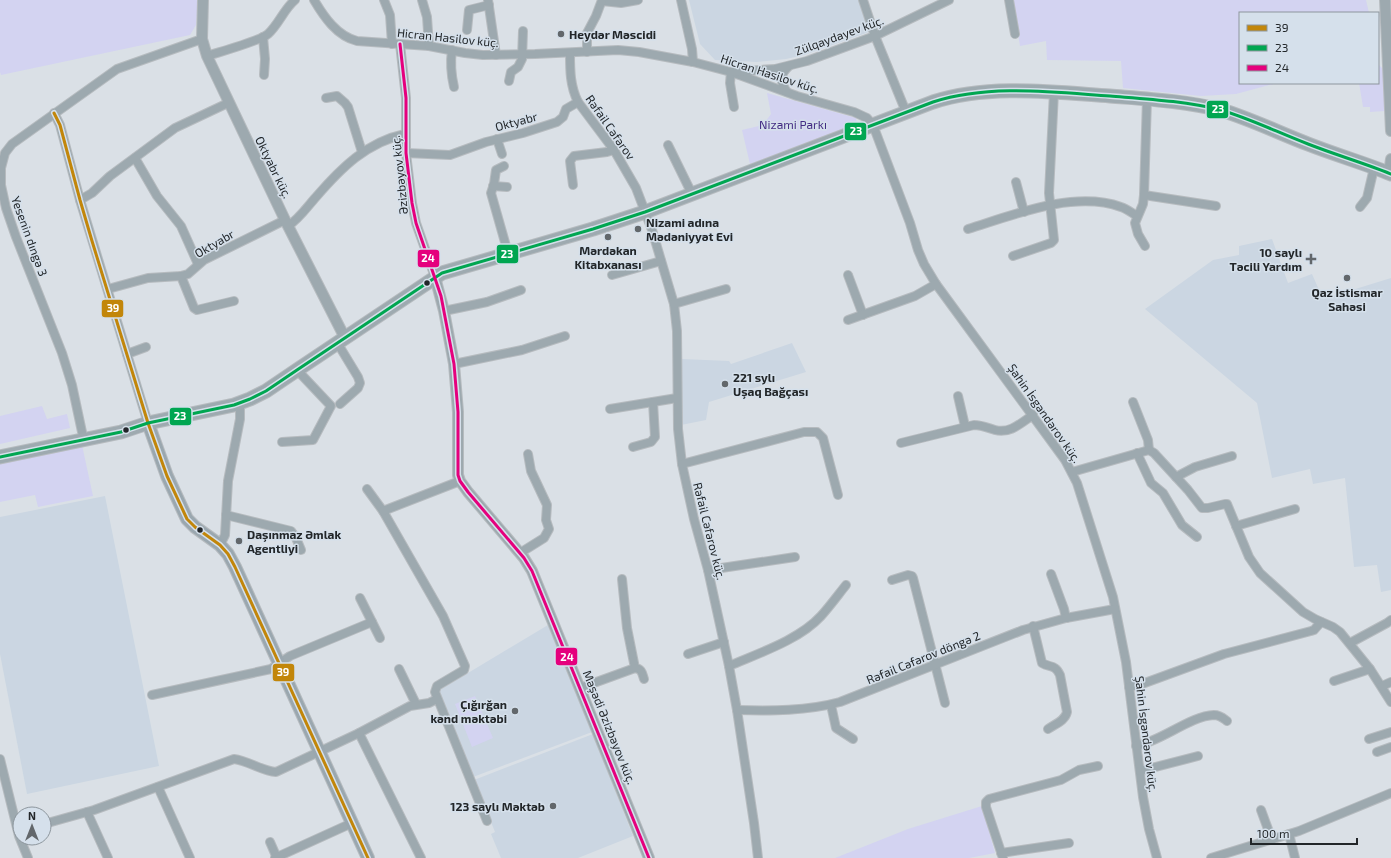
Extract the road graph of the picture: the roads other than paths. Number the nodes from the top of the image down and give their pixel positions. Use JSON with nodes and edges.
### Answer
{"nodes":[{"id":1,"x":203,"y":0,"type":"edge"},
{"id":2,"x":295,"y":0,"type":"edge"},
{"id":3,"x":314,"y":0,"type":"edge"},
{"id":4,"x":384,"y":0,"type":"edge"},
{"id":5,"x":422,"y":0,"type":"edge"},
{"id":6,"x":602,"y":0,"type":"edge"},
{"id":7,"x":638,"y":0,"type":"edge"},
{"id":8,"x":681,"y":0,"type":"edge"},
{"id":9,"x":864,"y":0,"type":"edge"},
{"id":10,"x":949,"y":0,"type":"edge"},
{"id":11,"x":1009,"y":0,"type":"edge"},
{"id":12,"x":1385,"y":0,"type":"edge"},
{"id":13,"x":488,"y":3,"type":"edge"},
{"id":14,"x":467,"y":30,"type":"dead end"},
{"id":15,"x":523,"y":31,"type":"dead end"},
{"id":16,"x":1015,"y":34,"type":"dead end"},
{"id":17,"x":874,"y":36,"type":"junction"},
{"id":18,"x":263,"y":37,"type":"junction"},
{"id":19,"x":202,"y":39,"type":"junction"},
{"id":20,"x":396,"y":44,"type":"junction"},
{"id":21,"x":428,"y":46,"type":"junction"},
{"id":22,"x":452,"y":50,"type":"junction"},
{"id":23,"x":587,"y":52,"type":"junction"},
{"id":24,"x":570,"y":53,"type":"junction"},
{"id":25,"x":523,"y":54,"type":"junction"},
{"id":26,"x":496,"y":55,"type":"junction"},
{"id":27,"x":207,"y":56,"type":"junction"},
{"id":28,"x":1389,"y":56,"type":"edge"},
{"id":29,"x":693,"y":62,"type":"junction"},
{"id":30,"x":788,"y":66,"type":"junction"},
{"id":31,"x":731,"y":72,"type":"junction"},
{"id":32,"x":264,"y":75,"type":"dead end"},
{"id":33,"x":509,"y":81,"type":"dead end"},
{"id":34,"x":454,"y":87,"type":"dead end"},
{"id":35,"x":787,"y":92,"type":"junction"},
{"id":36,"x":1054,"y":92,"type":"junction"},
{"id":37,"x":326,"y":98,"type":"dead end"},
{"id":38,"x":1148,"y":99,"type":"junction"},
{"id":39,"x":578,"y":102,"type":"junction"},
{"id":40,"x":228,"y":103,"type":"junction"},
{"id":41,"x":734,"y":107,"type":"dead end"},
{"id":42,"x":906,"y":112,"type":"junction"},
{"id":43,"x":54,"y":113,"type":"junction"},
{"id":44,"x":873,"y":125,"type":"junction"},
{"id":45,"x":1391,"y":131,"type":"edge"},
{"id":46,"x":405,"y":134,"type":"junction"},
{"id":47,"x":497,"y":139,"type":"junction"},
{"id":48,"x":668,"y":144,"type":"dead end"},
{"id":49,"x":614,"y":150,"type":"junction"},
{"id":50,"x":362,"y":152,"type":"junction"},
{"id":51,"x":406,"y":153,"type":"junction"},
{"id":52,"x":502,"y":154,"type":"dead end"},
{"id":53,"x":2,"y":155,"type":"edge"},
{"id":54,"x":135,"y":158,"type":"junction"},
{"id":55,"x":1391,"y":159,"type":"edge"},
{"id":56,"x":504,"y":166,"type":"dead end"},
{"id":57,"x":1374,"y":168,"type":"junction"},
{"id":58,"x":1390,"y":173,"type":"edge"},
{"id":59,"x":0,"y":176,"type":"edge"},
{"id":60,"x":1016,"y":182,"type":"dead end"},
{"id":61,"x":573,"y":185,"type":"dead end"},
{"id":62,"x":493,"y":186,"type":"junction"},
{"id":63,"x":507,"y":187,"type":"dead end"},
{"id":64,"x":692,"y":194,"type":"junction"},
{"id":65,"x":1144,"y":194,"type":"junction"},
{"id":66,"x":80,"y":200,"type":"junction"},
{"id":67,"x":1050,"y":206,"type":"junction"},
{"id":68,"x":1216,"y":206,"type":"dead end"},
{"id":69,"x":1360,"y":207,"type":"dead end"},
{"id":70,"x":646,"y":212,"type":"junction"},
{"id":71,"x":1024,"y":212,"type":"junction"},
{"id":72,"x":1137,"y":216,"type":"junction"},
{"id":73,"x":286,"y":223,"type":"junction"},
{"id":74,"x":968,"y":229,"type":"dead end"},
{"id":75,"x":1145,"y":246,"type":"dead end"},
{"id":76,"x":508,"y":253,"type":"junction"},
{"id":77,"x":1013,"y":256,"type":"dead end"},
{"id":78,"x":661,"y":261,"type":"junction"},
{"id":79,"x":198,"y":264,"type":"junction"},
{"id":80,"x":612,"y":275,"type":"dead end"},
{"id":81,"x":181,"y":276,"type":"junction"},
{"id":82,"x":435,"y":276,"type":"junction"},
{"id":83,"x":848,"y":276,"type":"dead end"},
{"id":84,"x":936,"y":284,"type":"junction"},
{"id":85,"x":108,"y":289,"type":"junction"},
{"id":86,"x":726,"y":289,"type":"dead end"},
{"id":87,"x":521,"y":290,"type":"dead end"},
{"id":88,"x":234,"y":301,"type":"dead end"},
{"id":89,"x":674,"y":304,"type":"junction"},
{"id":90,"x":444,"y":311,"type":"junction"},
{"id":91,"x":863,"y":315,"type":"junction"},
{"id":92,"x":848,"y":320,"type":"dead end"},
{"id":93,"x":565,"y":336,"type":"dead end"},
{"id":94,"x":342,"y":341,"type":"junction"},
{"id":95,"x":146,"y":347,"type":"dead end"},
{"id":96,"x":127,"y":354,"type":"junction"},
{"id":97,"x":454,"y":364,"type":"junction"},
{"id":98,"x":297,"y":370,"type":"junction"},
{"id":99,"x":958,"y":396,"type":"dead end"},
{"id":100,"x":677,"y":398,"type":"junction"},
{"id":101,"x":653,"y":402,"type":"junction"},
{"id":102,"x":1133,"y":402,"type":"dead end"},
{"id":103,"x":240,"y":403,"type":"junction"},
{"id":104,"x":340,"y":404,"type":"dead end"},
{"id":105,"x":610,"y":409,"type":"dead end"},
{"id":106,"x":1033,"y":415,"type":"junction"},
{"id":107,"x":148,"y":423,"type":"junction"},
{"id":108,"x":965,"y":426,"type":"junction"},
{"id":109,"x":82,"y":432,"type":"junction"},
{"id":110,"x":282,"y":442,"type":"dead end"},
{"id":111,"x":901,"y":443,"type":"dead end"},
{"id":112,"x":634,"y":447,"type":"dead end"},
{"id":113,"x":0,"y":450,"type":"edge"},
{"id":114,"x":1149,"y":450,"type":"junction"},
{"id":115,"x":1137,"y":453,"type":"junction"},
{"id":116,"x":528,"y":454,"type":"dead end"},
{"id":117,"x":1232,"y":456,"type":"dead end"},
{"id":118,"x":0,"y":457,"type":"edge"},
{"id":119,"x":682,"y":464,"type":"junction"},
{"id":120,"x":1072,"y":472,"type":"junction"},
{"id":121,"x":1176,"y":477,"type":"junction"},
{"id":122,"x":460,"y":481,"type":"junction"},
{"id":123,"x":367,"y":489,"type":"dead end"},
{"id":124,"x":838,"y":494,"type":"dead end"},
{"id":125,"x":1295,"y":509,"type":"dead end"},
{"id":126,"x":383,"y":511,"type":"junction"},
{"id":127,"x":226,"y":515,"type":"junction"},
{"id":128,"x":1236,"y":526,"type":"junction"},
{"id":129,"x":1197,"y":537,"type":"dead end"},
{"id":130,"x":220,"y":545,"type":"junction"},
{"id":131,"x":302,"y":550,"type":"dead end"},
{"id":132,"x":520,"y":553,"type":"junction"},
{"id":133,"x":794,"y":557,"type":"dead end"},
{"id":134,"x":708,"y":570,"type":"junction"},
{"id":135,"x":1051,"y":574,"type":"dead end"},
{"id":136,"x":622,"y":579,"type":"dead end"},
{"id":137,"x":892,"y":580,"type":"dead end"},
{"id":138,"x":846,"y":585,"type":"dead end"},
{"id":139,"x":360,"y":598,"type":"dead end"},
{"id":140,"x":1115,"y":610,"type":"junction"},
{"id":141,"x":1066,"y":618,"type":"junction"},
{"id":142,"x":1391,"y":620,"type":"edge"},
{"id":143,"x":372,"y":622,"type":"junction"},
{"id":144,"x":1321,"y":622,"type":"junction"},
{"id":145,"x":1033,"y":626,"type":"junction"},
{"id":146,"x":380,"y":638,"type":"dead end"},
{"id":147,"x":724,"y":642,"type":"junction"},
{"id":148,"x":1350,"y":643,"type":"junction"},
{"id":149,"x":688,"y":654,"type":"dead end"},
{"id":150,"x":280,"y":663,"type":"junction"},
{"id":151,"x":936,"y":665,"type":"junction"},
{"id":152,"x":729,"y":666,"type":"junction"},
{"id":153,"x":635,"y":668,"type":"junction"},
{"id":154,"x":398,"y":669,"type":"dead end"},
{"id":155,"x":1370,"y":669,"type":"junction"},
{"id":156,"x":644,"y":679,"type":"dead end"},
{"id":157,"x":1334,"y":681,"type":"dead end"},
{"id":158,"x":1391,"y":682,"type":"edge"},
{"id":159,"x":1382,"y":686,"type":"junction"},
{"id":160,"x":1129,"y":687,"type":"junction"},
{"id":161,"x":580,"y":688,"type":"junction"},
{"id":162,"x":152,"y":695,"type":"dead end"},
{"id":163,"x":437,"y":699,"type":"junction"},
{"id":164,"x":1391,"y":702,"type":"edge"},
{"id":165,"x":946,"y":703,"type":"dead end"},
{"id":166,"x":416,"y":704,"type":"junction"},
{"id":167,"x":831,"y":704,"type":"junction"},
{"id":168,"x":737,"y":710,"type":"junction"},
{"id":169,"x":1227,"y":721,"type":"dead end"},
{"id":170,"x":1048,"y":729,"type":"dead end"},
{"id":171,"x":359,"y":732,"type":"junction"},
{"id":172,"x":1391,"y":732,"type":"edge"},
{"id":173,"x":853,"y":739,"type":"dead end"},
{"id":174,"x":1369,"y":739,"type":"dead end"},
{"id":175,"x":1136,"y":746,"type":"junction"},
{"id":176,"x":1391,"y":748,"type":"edge"},
{"id":177,"x":320,"y":752,"type":"junction"},
{"id":178,"x":1377,"y":752,"type":"dead end"},
{"id":179,"x":1198,"y":756,"type":"dead end"},
{"id":180,"x":0,"y":759,"type":"edge"},
{"id":181,"x":1098,"y":766,"type":"dead end"},
{"id":182,"x":1140,"y":771,"type":"junction"},
{"id":183,"x":158,"y":787,"type":"junction"},
{"id":184,"x":1391,"y":793,"type":"edge"},
{"id":185,"x":13,"y":806,"type":"edge"},
{"id":186,"x":1261,"y":810,"type":"dead end"},
{"id":187,"x":87,"y":812,"type":"junction"},
{"id":188,"x":487,"y":821,"type":"dead end"},
{"id":189,"x":52,"y":822,"type":"edge"},
{"id":190,"x":352,"y":823,"type":"junction"},
{"id":191,"x":1289,"y":834,"type":"junction"},
{"id":192,"x":1272,"y":840,"type":"junction"},
{"id":193,"x":270,"y":842,"type":"dead end"},
{"id":194,"x":1069,"y":843,"type":"dead end"},
{"id":195,"x":22,"y":846,"type":"edge"},
{"id":196,"x":1002,"y":855,"type":"edge"},
{"id":197,"x":28,"y":858,"type":"edge"},
{"id":198,"x":108,"y":858,"type":"edge"},
{"id":199,"x":190,"y":858,"type":"edge"},
{"id":200,"x":276,"y":858,"type":"edge"},
{"id":201,"x":368,"y":858,"type":"edge"},
{"id":202,"x":421,"y":858,"type":"edge"},
{"id":203,"x":649,"y":858,"type":"edge"},
{"id":204,"x":758,"y":858,"type":"edge"},
{"id":205,"x":1157,"y":858,"type":"edge"},
{"id":206,"x":1211,"y":858,"type":"edge"},
{"id":207,"x":1296,"y":858,"type":"edge"}],
"edges":[{"from":1,"to":19,"type":"street","name":"Oktyabr küç."},
{"from":2,"to":18,"type":"street"},
{"from":3,"to":20,"type":"street","name":"Hicran Hasilov küç."},
{"from":4,"to":20,"type":"street","name":"Əzizbəyov küç."},
{"from":5,"to":21,"type":"street"},
{"from":6,"to":7,"type":"street"},
{"from":6,"to":23,"type":"street"},
{"from":8,"to":29,"type":"street"},
{"from":9,"to":17,"type":"street"},
{"from":10,"to":17,"type":"street","name":"Zülqaydayev küç."},
{"from":11,"to":16,"type":"street"},
{"from":12,"to":28,"type":"street"},
{"from":13,"to":14,"type":"street"},
{"from":13,"to":26,"type":"street"},
{"from":15,"to":25,"type":"street"},
{"from":17,"to":30,"type":"street","name":"Zülqaydayev küç."},
{"from":17,"to":42,"type":"street"},
{"from":18,"to":27,"type":"street"},
{"from":18,"to":32,"type":"street"},
{"from":19,"to":27,"type":"street","name":"Oktyabr küç."},
{"from":19,"to":43,"type":"street","name":"Yesenin dıngə 3"},
{"from":20,"to":21,"type":"street","name":"Hicran Hasilov küç."},
{"from":20,"to":46,"type":"street","name":"Əzizbəyov küç."},
{"from":21,"to":22,"type":"street","name":"Hicran Hasilov küç."},
{"from":22,"to":26,"type":"street","name":"Hicran Hasilov küç."},
{"from":22,"to":34,"type":"street"},
{"from":23,"to":24,"type":"street","name":"Hicran Hasilov küç."},
{"from":23,"to":29,"type":"street","name":"Hicran Hasilov küç."},
{"from":24,"to":25,"type":"street","name":"Hicran Hasilov küç."},
{"from":24,"to":39,"type":"street","name":"Rəfail Cəfərov"},
{"from":25,"to":26,"type":"street","name":"Hicran Hasilov küç."},
{"from":25,"to":33,"type":"street"},
{"from":27,"to":40,"type":"street","name":"Oktyabr küç."},
{"from":28,"to":45,"type":"street"},
{"from":29,"to":31,"type":"street","name":"Hicran Hasilov küç."},
{"from":30,"to":31,"type":"street","name":"Zülqaydayev küç."},
{"from":30,"to":35,"type":"street"},
{"from":31,"to":35,"type":"street","name":"Hicran Hasilov küç."},
{"from":31,"to":41,"type":"street"},
{"from":35,"to":44,"type":"street","name":"Hicran Hasilov küç."},
{"from":36,"to":38,"type":"main road"},
{"from":36,"to":42,"type":"main road"},
{"from":36,"to":67,"type":"street"},
{"from":37,"to":50,"type":"street"},
{"from":38,"to":57,"type":"main road"},
{"from":38,"to":65,"type":"street"},
{"from":39,"to":47,"type":"street","name":"Oktyabr"},
{"from":39,"to":49,"type":"street","name":"Rəfail Cəfərov"},
{"from":40,"to":54,"type":"street"},
{"from":40,"to":73,"type":"street","name":"Oktyabr küç."},
{"from":42,"to":44,"type":"main road"},
{"from":43,"to":53,"type":"street","name":"Yesenin dıngə 3"},
{"from":43,"to":66,"type":"street"},
{"from":44,"to":64,"type":"main road"},
{"from":44,"to":84,"type":"street","name":"Şahin İsgəndərov küç."},
{"from":46,"to":50,"type":"street","name":"Oktyabr"},
{"from":46,"to":51,"type":"street","name":"Əzizbəyov küç."},
{"from":47,"to":51,"type":"street","name":"Oktyabr"},
{"from":47,"to":52,"type":"street"},
{"from":48,"to":64,"type":"street"},
{"from":49,"to":61,"type":"street"},
{"from":49,"to":70,"type":"street","name":"Rəfail Cəfərov"},
{"from":50,"to":73,"type":"street","name":"Oktyabr"},
{"from":51,"to":82,"type":"street","name":"Əzizbəyov küç."},
{"from":53,"to":59,"type":"street","name":"Yesenin dıngə 3"},
{"from":54,"to":66,"type":"street"},
{"from":54,"to":79,"type":"street"},
{"from":55,"to":58,"type":"street"},
{"from":56,"to":62,"type":"street"},
{"from":57,"to":58,"type":"main road"},
{"from":57,"to":69,"type":"street"},
{"from":59,"to":109,"type":"street","name":"Yesenin dıngə 3"},
{"from":60,"to":71,"type":"street"},
{"from":62,"to":63,"type":"street"},
{"from":62,"to":76,"type":"street"},
{"from":64,"to":70,"type":"main road"},
{"from":65,"to":68,"type":"street"},
{"from":65,"to":72,"type":"street"},
{"from":66,"to":85,"type":"street"},
{"from":67,"to":71,"type":"street"},
{"from":67,"to":72,"type":"street"},
{"from":67,"to":77,"type":"street"},
{"from":70,"to":76,"type":"main road"},
{"from":70,"to":78,"type":"street","name":"Rəfail Cəfərov küç."},
{"from":71,"to":74,"type":"street"},
{"from":72,"to":75,"type":"street"},
{"from":73,"to":79,"type":"street","name":"Oktyabr"},
{"from":73,"to":94,"type":"street","name":"Oktyabr küç."},
{"from":76,"to":82,"type":"main road"},
{"from":78,"to":80,"type":"street"},
{"from":78,"to":89,"type":"street","name":"Rəfail Cəfərov küç."},
{"from":79,"to":81,"type":"street","name":"Oktyabr"},
{"from":81,"to":85,"type":"street","name":"Oktyabr"},
{"from":81,"to":88,"type":"street"},
{"from":82,"to":90,"type":"street"},
{"from":82,"to":94,"type":"main road"},
{"from":83,"to":91,"type":"street"},
{"from":84,"to":91,"type":"street"},
{"from":84,"to":106,"type":"street","name":"Şahin İsgəndərov küç."},
{"from":85,"to":96,"type":"street"},
{"from":86,"to":89,"type":"street"},
{"from":87,"to":90,"type":"street"},
{"from":89,"to":100,"type":"street","name":"Rəfail Cəfərov küç."},
{"from":90,"to":97,"type":"street"},
{"from":91,"to":92,"type":"street"},
{"from":93,"to":97,"type":"street"},
{"from":94,"to":98,"type":"main road"},
{"from":94,"to":104,"type":"street"},
{"from":95,"to":96,"type":"street"},
{"from":96,"to":107,"type":"street"},
{"from":97,"to":122,"type":"street"},
{"from":98,"to":103,"type":"main road"},
{"from":98,"to":110,"type":"street"},
{"from":99,"to":108,"type":"street"},
{"from":100,"to":101,"type":"street"},
{"from":100,"to":119,"type":"street","name":"Rəfail Cəfərov küç."},
{"from":101,"to":105,"type":"street"},
{"from":101,"to":112,"type":"street"},
{"from":102,"to":114,"type":"street"},
{"from":103,"to":107,"type":"main road"},
{"from":103,"to":127,"type":"street"},
{"from":106,"to":108,"type":"street"},
{"from":106,"to":120,"type":"street","name":"Şahin İsgəndərov küç."},
{"from":107,"to":109,"type":"main road"},
{"from":107,"to":118,"type":"main road"},
{"from":107,"to":130,"type":"main road"},
{"from":108,"to":111,"type":"street"},
{"from":109,"to":113,"type":"main road"},
{"from":114,"to":115,"type":"street"},
{"from":114,"to":121,"type":"street"},
{"from":115,"to":120,"type":"street"},
{"from":115,"to":129,"type":"street"},
{"from":116,"to":132,"type":"street"},
{"from":117,"to":121,"type":"street"},
{"from":119,"to":124,"type":"street"},
{"from":119,"to":134,"type":"street","name":"Rəfail Cəfərov küç."},
{"from":120,"to":140,"type":"street","name":"Şahin İsgəndərov küç."},
{"from":121,"to":128,"type":"street"},
{"from":122,"to":126,"type":"street"},
{"from":122,"to":132,"type":"street","name":"Məşədi Əzizbəyov küç."},
{"from":123,"to":126,"type":"street"},
{"from":125,"to":128,"type":"street"},
{"from":126,"to":163,"type":"street"},
{"from":127,"to":130,"type":"street"},
{"from":127,"to":131,"type":"street"},
{"from":128,"to":144,"type":"street"},
{"from":130,"to":150,"type":"main road"},
{"from":132,"to":161,"type":"street","name":"Məşədi Əzizbəyov küç."},
{"from":133,"to":134,"type":"street"},
{"from":134,"to":147,"type":"street","name":"Rəfail Cəfərov küç."},
{"from":135,"to":141,"type":"street"},
{"from":136,"to":153,"type":"street"},
{"from":137,"to":151,"type":"street"},
{"from":138,"to":152,"type":"street"},
{"from":139,"to":143,"type":"street"},
{"from":140,"to":141,"type":"street","name":"Rəfail Cəfərov döngə 2"},
{"from":140,"to":160,"type":"street","name":"Şahin İsgəndərov küç."},
{"from":141,"to":145,"type":"street","name":"Rəfail Cəfərov döngə 2"},
{"from":142,"to":148,"type":"street"},
{"from":143,"to":146,"type":"street"},
{"from":143,"to":150,"type":"street"},
{"from":144,"to":148,"type":"street"},
{"from":144,"to":160,"type":"street"},
{"from":145,"to":151,"type":"street","name":"Rəfail Cəfərov döngə 2"},
{"from":145,"to":170,"type":"street"},
{"from":147,"to":149,"type":"street"},
{"from":147,"to":152,"type":"street","name":"Rəfail Cəfərov küç."},
{"from":148,"to":155,"type":"street"},
{"from":150,"to":162,"type":"street"},
{"from":150,"to":177,"type":"main road"},
{"from":151,"to":165,"type":"street"},
{"from":151,"to":167,"type":"street","name":"Rəfail Cəfərov döngə 2"},
{"from":152,"to":168,"type":"street","name":"Rəfail Cəfərov küç."},
{"from":153,"to":156,"type":"street"},
{"from":153,"to":161,"type":"street"},
{"from":154,"to":166,"type":"street"},
{"from":155,"to":157,"type":"street"},
{"from":155,"to":159,"type":"street"},
{"from":158,"to":159,"type":"street"},
{"from":159,"to":164,"type":"street"},
{"from":160,"to":175,"type":"street","name":"Şahin İsgəndərov küç."},
{"from":161,"to":203,"type":"street","name":"Məşədi Əzizbəyov küç."},
{"from":163,"to":166,"type":"street"},
{"from":163,"to":188,"type":"street"},
{"from":166,"to":171,"type":"street"},
{"from":167,"to":168,"type":"street","name":"Rəfail Cəfərov döngə 2"},
{"from":167,"to":173,"type":"street"},
{"from":168,"to":204,"type":"street","name":"Rəfail Cəfərov küç."},
{"from":169,"to":175,"type":"street"},
{"from":171,"to":177,"type":"street"},
{"from":171,"to":202,"type":"street"},
{"from":172,"to":174,"type":"street"},
{"from":175,"to":182,"type":"street","name":"Şahin İsgəndərov küç."},
{"from":176,"to":178,"type":"street"},
{"from":177,"to":183,"type":"street"},
{"from":177,"to":190,"type":"main road"},
{"from":179,"to":182,"type":"street"},
{"from":180,"to":185,"type":"street"},
{"from":181,"to":196,"type":"street"},
{"from":182,"to":205,"type":"street","name":"Şahin İsgəndərov küç."},
{"from":183,"to":187,"type":"street"},
{"from":183,"to":199,"type":"street"},
{"from":184,"to":191,"type":"street"},
{"from":186,"to":192,"type":"street"},
{"from":187,"to":189,"type":"street"},
{"from":187,"to":198,"type":"street"},
{"from":190,"to":200,"type":"street"},
{"from":190,"to":201,"type":"main road"},
{"from":191,"to":192,"type":"street"},
{"from":191,"to":207,"type":"street"},
{"from":192,"to":206,"type":"street"},
{"from":193,"to":200,"type":"street"},
{"from":194,"to":196,"type":"street"},
{"from":195,"to":197,"type":"street"}]}
